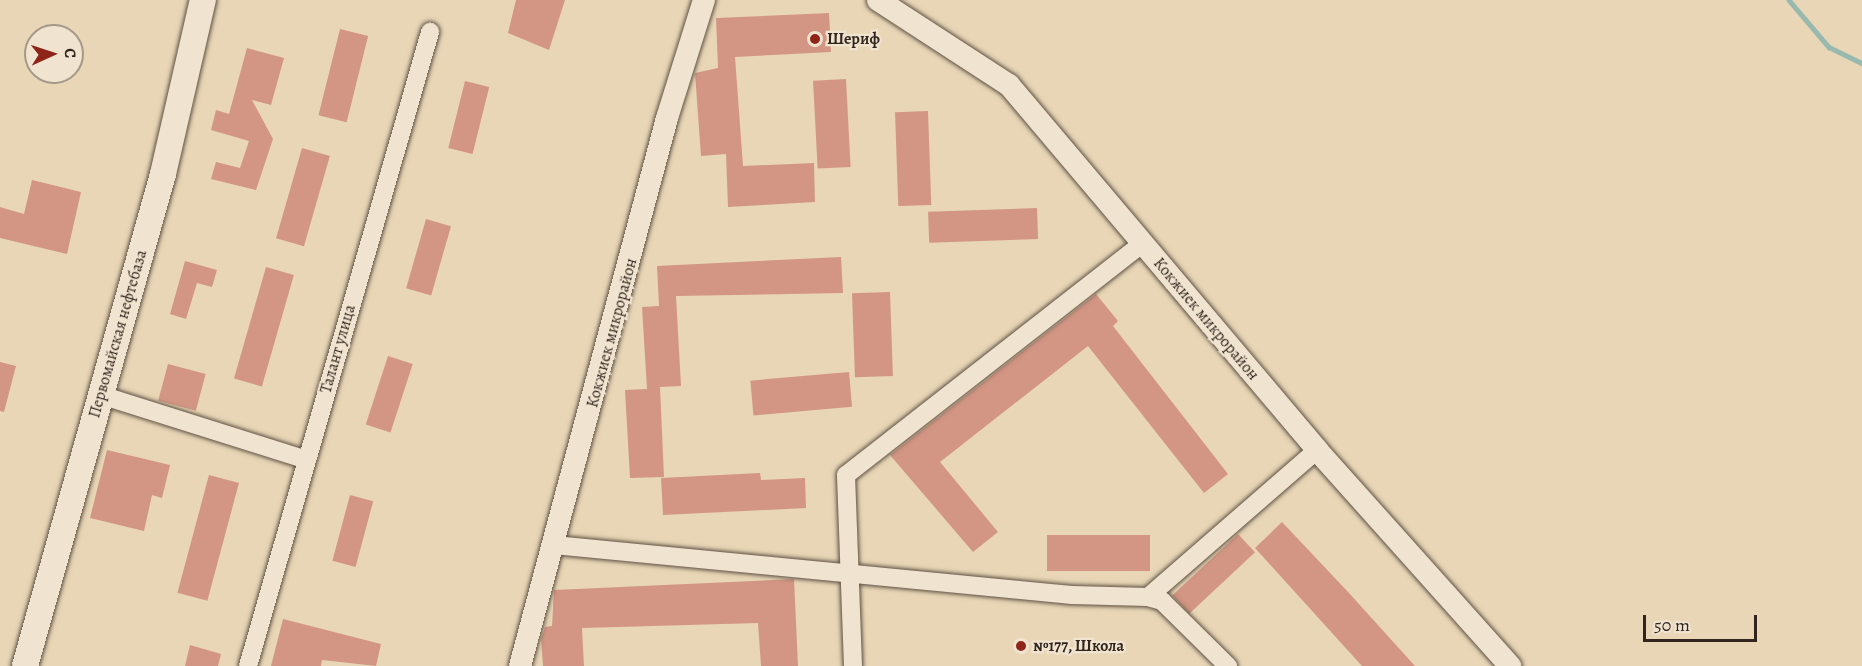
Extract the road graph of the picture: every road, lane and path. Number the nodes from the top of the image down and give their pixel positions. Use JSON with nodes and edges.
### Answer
{"nodes":[{"id":1,"x":203,"y":0,"type":"edge"},
{"id":2,"x":704,"y":0,"type":"edge"},
{"id":3,"x":878,"y":0,"type":"edge"},
{"id":4,"x":430,"y":32,"type":"dead end"},
{"id":5,"x":1142,"y":244,"type":"junction"},
{"id":6,"x":101,"y":395,"type":"junction"},
{"id":7,"x":1317,"y":450,"type":"junction"},
{"id":8,"x":304,"y":459,"type":"junction"},
{"id":9,"x":554,"y":545,"type":"junction"},
{"id":10,"x":848,"y":572,"type":"junction"},
{"id":11,"x":1148,"y":597,"type":"junction"},
{"id":12,"x":25,"y":666,"type":"edge"},
{"id":13,"x":248,"y":666,"type":"edge"},
{"id":14,"x":520,"y":666,"type":"edge"},
{"id":15,"x":853,"y":666,"type":"edge"},
{"id":16,"x":1228,"y":666,"type":"edge"},
{"id":17,"x":1510,"y":666,"type":"edge"}],
"edges":[{"from":1,"to":6,"type":"main road","name":"Первомайская нефтебаза"},
{"from":2,"to":9,"type":"street","name":"Кокжиек микрорайон"},
{"from":3,"to":5,"type":"street","name":"Кокжиек микрорайон"},
{"from":4,"to":8,"type":"street","name":"Талант улица"},
{"from":5,"to":7,"type":"street","name":"Кокжиек микрорайон"},
{"from":5,"to":10,"type":"street"},
{"from":6,"to":8,"type":"street"},
{"from":6,"to":12,"type":"main road","name":"Первомайская нефтебаза"},
{"from":7,"to":11,"type":"street"},
{"from":7,"to":17,"type":"street","name":"Кокжиек микрорайон"},
{"from":8,"to":13,"type":"street","name":"Талант улица"},
{"from":9,"to":10,"type":"street"},
{"from":9,"to":14,"type":"street","name":"Кокжиек микрорайон"},
{"from":10,"to":11,"type":"street"},
{"from":10,"to":15,"type":"street"},
{"from":11,"to":16,"type":"street"}]}
